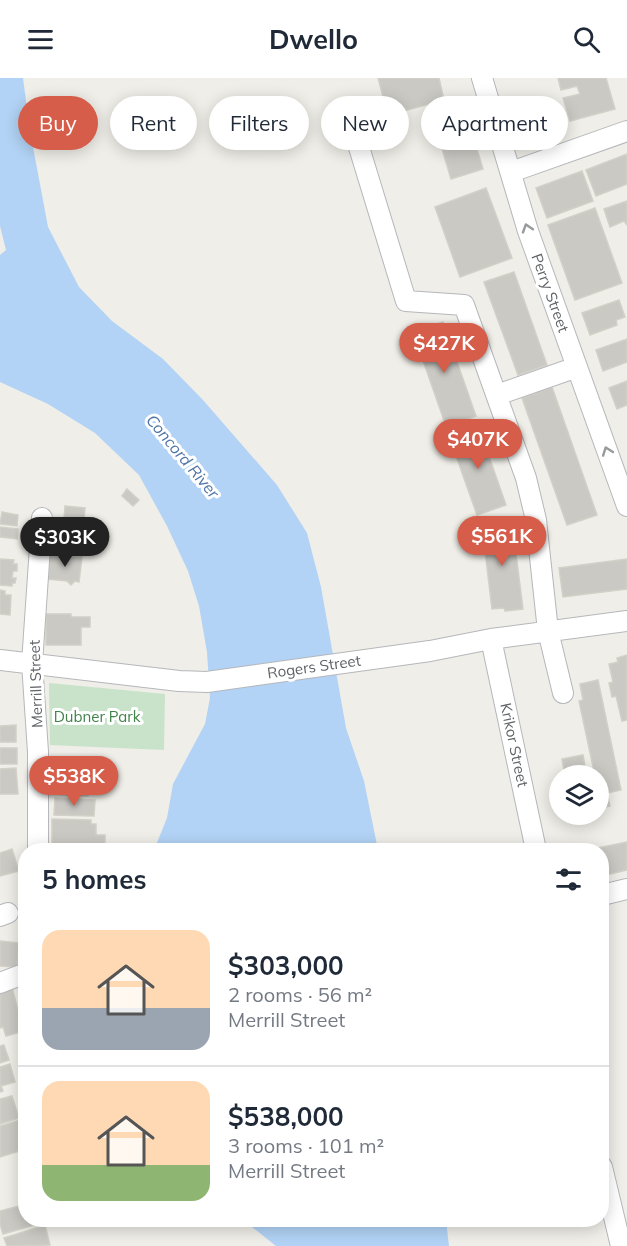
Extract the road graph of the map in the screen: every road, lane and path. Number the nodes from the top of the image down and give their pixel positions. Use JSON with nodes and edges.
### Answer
{"nodes":[{"id":1,"x":482,"y":78,"type":"edge"},
{"id":2,"x":627,"y":131,"type":"edge"},
{"id":3,"x":360,"y":150,"type":"edge"},
{"id":4,"x":511,"y":172,"type":"junction"},
{"id":5,"x":577,"y":367,"type":"junction"},
{"id":6,"x":497,"y":395,"type":"junction"},
{"id":7,"x":627,"y":506,"type":"edge"},
{"id":8,"x":42,"y":518,"type":"dead end"},
{"id":9,"x":627,"y":621,"type":"edge"},
{"id":10,"x":548,"y":632,"type":"junction"},
{"id":11,"x":491,"y":639,"type":"junction"},
{"id":12,"x":0,"y":660,"type":"edge"},
{"id":13,"x":32,"y":663,"type":"junction"},
{"id":14,"x":563,"y":693,"type":"dead end"},
{"id":15,"x":38,"y":843,"type":"edge"},
{"id":16,"x":535,"y":843,"type":"edge"},
{"id":17,"x":627,"y":889,"type":"edge"},
{"id":18,"x":609,"y":893,"type":"edge"},
{"id":19,"x":18,"y":976,"type":"edge"},
{"id":20,"x":0,"y":983,"type":"edge"},
{"id":21,"x":609,"y":1196,"type":"edge"},
{"id":22,"x":621,"y":1246,"type":"edge"}],
"edges":[{"from":1,"to":4,"type":"street","name":"Perry Street"},
{"from":2,"to":4,"type":"street"},
{"from":3,"to":6,"type":"street"},
{"from":5,"to":4,"type":"street","name":"Perry Street","one_way":true},
{"from":5,"to":6,"type":"street"},
{"from":7,"to":5,"type":"street","name":"Perry Street","one_way":true},
{"from":6,"to":10,"type":"street"},
{"from":8,"to":13,"type":"street","name":"Merrill Street"},
{"from":9,"to":10,"type":"street","name":"Rogers Street"},
{"from":10,"to":11,"type":"street","name":"Rogers Street"},
{"from":10,"to":14,"type":"street"},
{"from":11,"to":13,"type":"street","name":"Rogers Street"},
{"from":11,"to":16,"type":"street","name":"Krikor Street"},
{"from":12,"to":13,"type":"street","name":"Rogers Street"},
{"from":13,"to":15,"type":"street","name":"Merrill Street"},
{"from":17,"to":18,"type":"street"},
{"from":19,"to":20,"type":"street"},
{"from":21,"to":22,"type":"street"}]}
